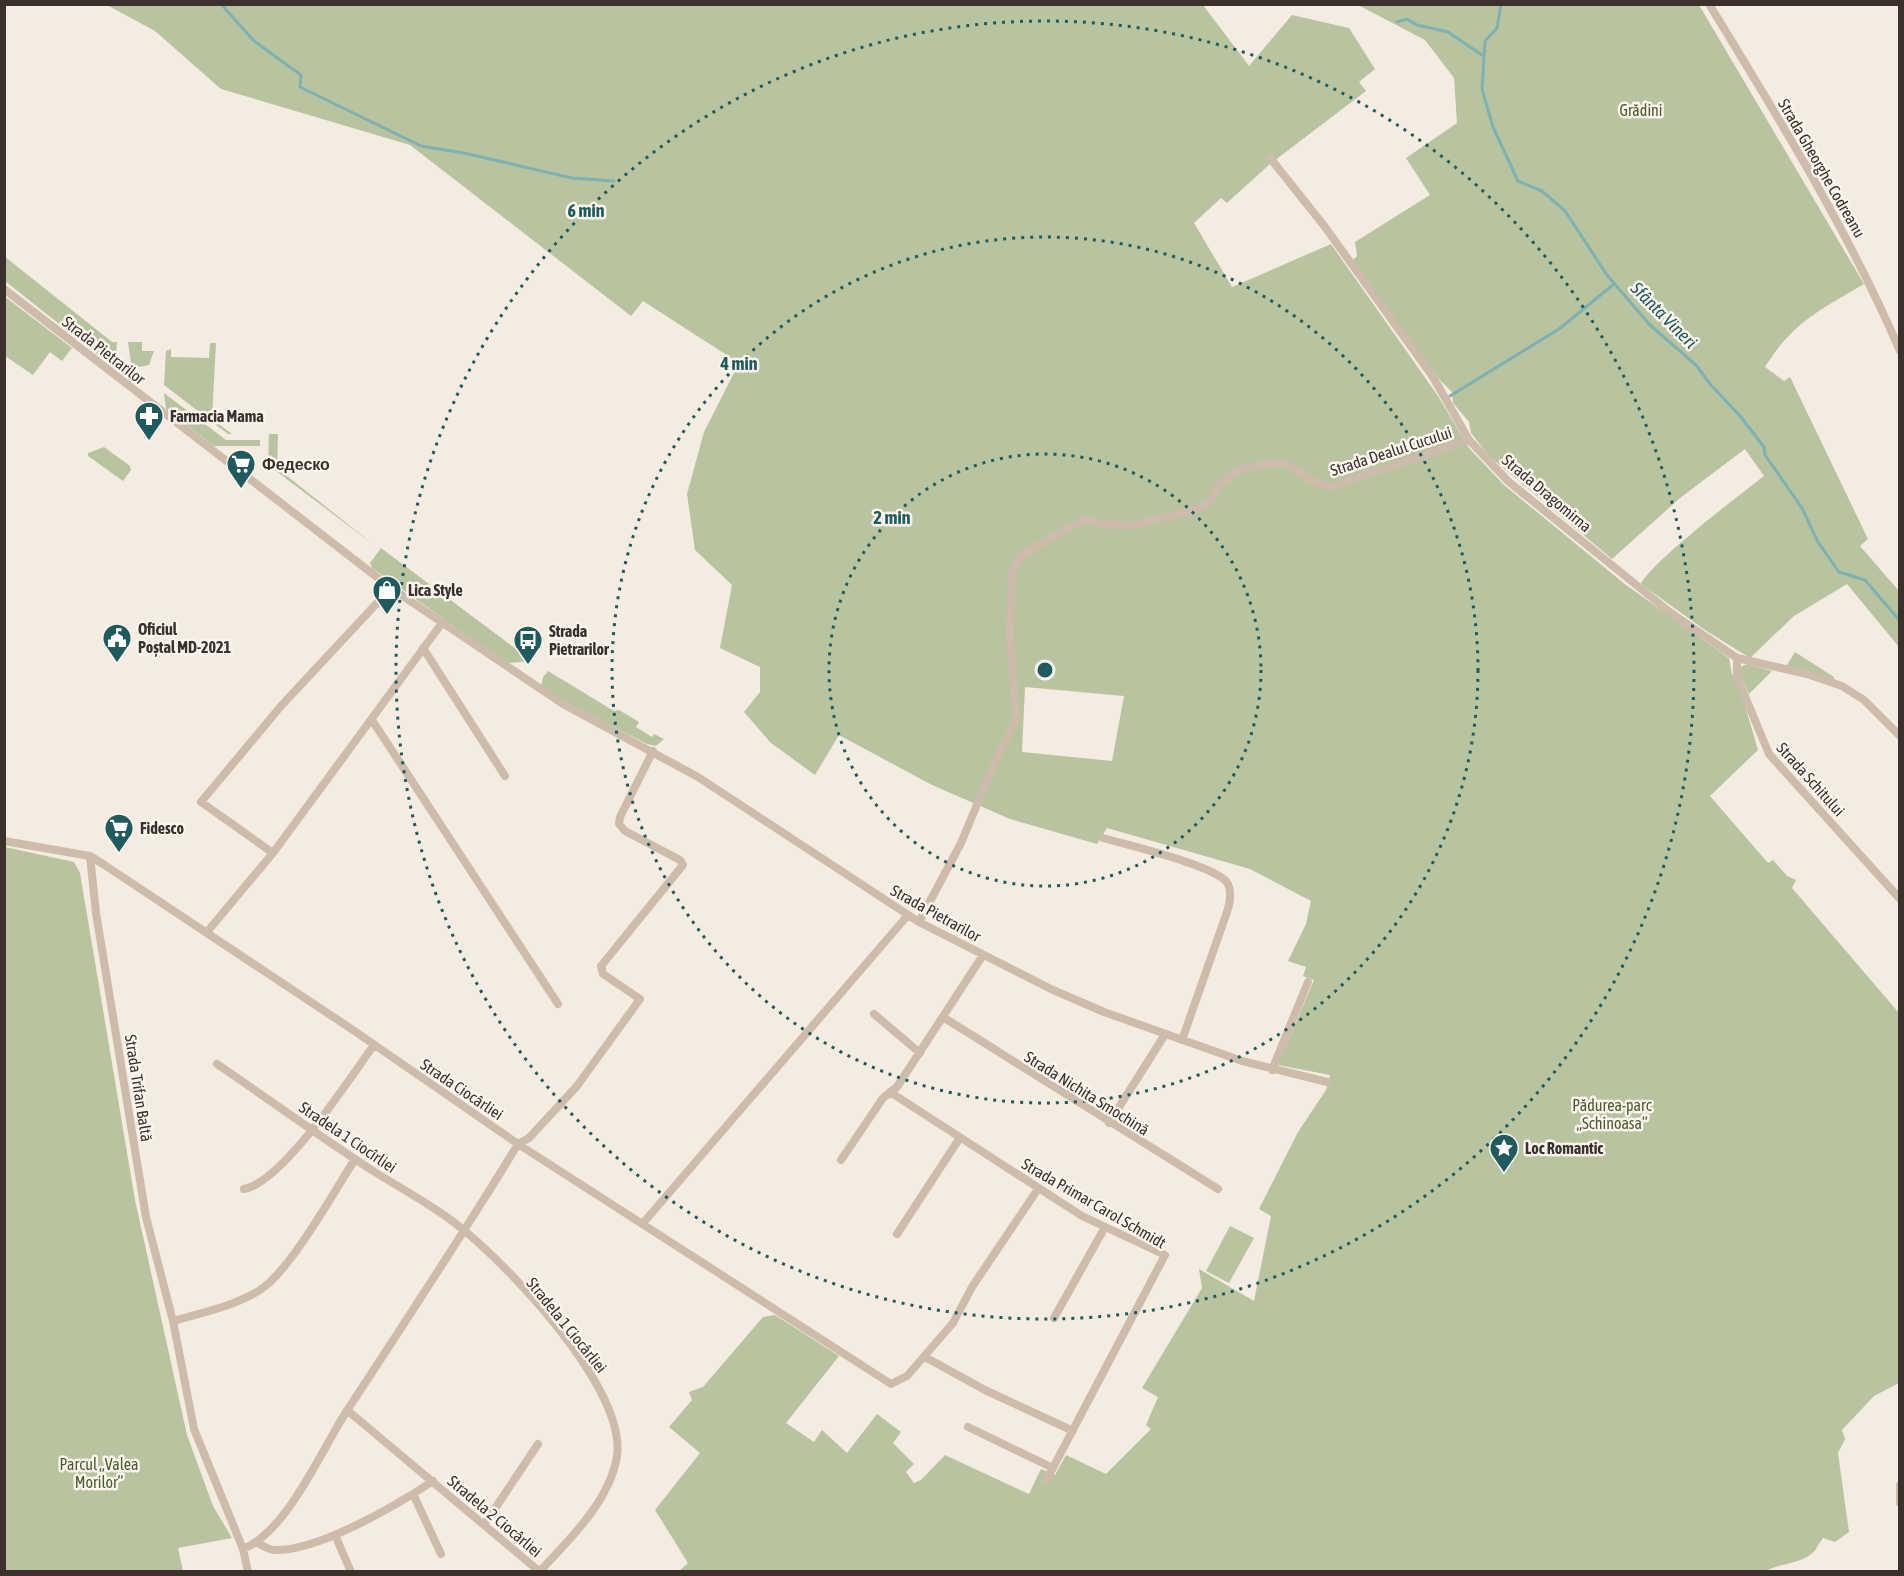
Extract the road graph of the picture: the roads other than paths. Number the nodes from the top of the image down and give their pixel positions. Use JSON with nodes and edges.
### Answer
{"nodes":[{"id":1,"x":1709,"y":4,"type":"edge"},
{"id":2,"x":1271,"y":159,"type":"dead end"},
{"id":3,"x":4,"y":289,"type":"edge"},
{"id":4,"x":1899,"y":351,"type":"edge"},
{"id":5,"x":1469,"y":440,"type":"junction"},
{"id":6,"x":391,"y":588,"type":"junction"},
{"id":7,"x":442,"y":623,"type":"junction"},
{"id":8,"x":423,"y":648,"type":"junction"},
{"id":9,"x":1737,"y":658,"type":"junction"},
{"id":10,"x":372,"y":720,"type":"junction"},
{"id":11,"x":1899,"y":736,"type":"edge"},
{"id":12,"x":653,"y":751,"type":"junction"},
{"id":13,"x":505,"y":776,"type":"dead end"},
{"id":14,"x":1103,"y":838,"type":"dead end"},
{"id":15,"x":4,"y":841,"type":"edge"},
{"id":16,"x":273,"y":853,"type":"junction"},
{"id":17,"x":90,"y":856,"type":"junction"},
{"id":18,"x":1899,"y":899,"type":"edge"},
{"id":19,"x":908,"y":915,"type":"junction"},
{"id":20,"x":919,"y":922,"type":"junction"},
{"id":21,"x":207,"y":932,"type":"junction"},
{"id":22,"x":984,"y":955,"type":"junction"},
{"id":23,"x":1308,"y":982,"type":"dead end"},
{"id":24,"x":558,"y":1004,"type":"dead end"},
{"id":25,"x":874,"y":1014,"type":"dead end"},
{"id":26,"x":943,"y":1017,"type":"junction"},
{"id":27,"x":1164,"y":1036,"type":"junction"},
{"id":28,"x":1182,"y":1040,"type":"junction"},
{"id":29,"x":374,"y":1045,"type":"junction"},
{"id":30,"x":920,"y":1053,"type":"junction"},
{"id":31,"x":217,"y":1064,"type":"dead end"},
{"id":32,"x":1272,"y":1070,"type":"junction"},
{"id":33,"x":1327,"y":1082,"type":"dead end"},
{"id":34,"x":890,"y":1092,"type":"junction"},
{"id":35,"x":1109,"y":1123,"type":"junction"},
{"id":36,"x":311,"y":1129,"type":"junction"},
{"id":37,"x":959,"y":1139,"type":"junction"},
{"id":38,"x":518,"y":1144,"type":"junction"},
{"id":39,"x":356,"y":1159,"type":"junction"},
{"id":40,"x":841,"y":1160,"type":"dead end"},
{"id":41,"x":244,"y":1189,"type":"dead end"},
{"id":42,"x":1038,"y":1189,"type":"junction"},
{"id":43,"x":1218,"y":1189,"type":"dead end"},
{"id":44,"x":644,"y":1222,"type":"junction"},
{"id":45,"x":1105,"y":1227,"type":"junction"},
{"id":46,"x":465,"y":1231,"type":"junction"},
{"id":47,"x":897,"y":1234,"type":"dead end"},
{"id":48,"x":1054,"y":1318,"type":"dead end"},
{"id":49,"x":173,"y":1322,"type":"junction"},
{"id":50,"x":925,"y":1356,"type":"junction"},
{"id":51,"x":347,"y":1410,"type":"junction"},
{"id":52,"x":968,"y":1427,"type":"dead end"},
{"id":53,"x":1073,"y":1431,"type":"junction"},
{"id":54,"x":538,"y":1444,"type":"dead end"},
{"id":55,"x":1053,"y":1468,"type":"junction"},
{"id":56,"x":433,"y":1481,"type":"junction"},
{"id":57,"x":1046,"y":1481,"type":"dead end"},
{"id":58,"x":1899,"y":1485,"type":"edge"},
{"id":59,"x":413,"y":1494,"type":"junction"},
{"id":60,"x":1899,"y":1503,"type":"edge"},
{"id":61,"x":484,"y":1525,"type":"junction"},
{"id":62,"x":335,"y":1534,"type":"junction"},
{"id":63,"x":258,"y":1543,"type":"junction"},
{"id":64,"x":243,"y":1549,"type":"junction"},
{"id":65,"x":441,"y":1554,"type":"dead end"},
{"id":66,"x":540,"y":1571,"type":"edge"},
{"id":67,"x":248,"y":1572,"type":"edge"},
{"id":68,"x":351,"y":1572,"type":"edge"}],
"edges":[{"from":1,"to":4,"type":"street","name":"Strada Gheorghe Codreanu"},
{"from":2,"to":5,"type":"street","name":"Strada Dragomirna"},
{"from":3,"to":6,"type":"street","name":"Strada Pietrarilor"},
{"from":5,"to":9,"type":"street","name":"Strada Dragomirna"},
{"from":5,"to":20,"type":"street","name":"Strada Dealul Cucului"},
{"from":6,"to":7,"type":"street","name":"Strada Pietrarilor"},
{"from":6,"to":16,"type":"street"},
{"from":7,"to":8,"type":"street"},
{"from":7,"to":12,"type":"street","name":"Strada Pietrarilor"},
{"from":8,"to":10,"type":"street"},
{"from":8,"to":13,"type":"street"},
{"from":9,"to":11,"type":"street","name":"Strada Dragomirna"},
{"from":9,"to":18,"type":"street","name":"Strada Schitului"},
{"from":10,"to":16,"type":"street"},
{"from":10,"to":24,"type":"street"},
{"from":12,"to":19,"type":"street","name":"Strada Pietrarilor"},
{"from":12,"to":38,"type":"street"},
{"from":14,"to":28,"type":"street"},
{"from":15,"to":17,"type":"street","name":"Strada Ciocârliei"},
{"from":16,"to":21,"type":"street"},
{"from":17,"to":21,"type":"street","name":"Strada Ciocârliei"},
{"from":17,"to":49,"type":"street","name":"Strada Trifan Baltă"},
{"from":19,"to":20,"type":"street","name":"Strada Pietrarilor"},
{"from":19,"to":44,"type":"street"},
{"from":20,"to":22,"type":"street","name":"Strada Pietrarilor"},
{"from":21,"to":29,"type":"street","name":"Strada Ciocârliei"},
{"from":22,"to":26,"type":"street"},
{"from":22,"to":27,"type":"street","name":"Strada Pietrarilor"},
{"from":23,"to":32,"type":"street"},
{"from":25,"to":30,"type":"street"},
{"from":26,"to":30,"type":"street"},
{"from":26,"to":35,"type":"street","name":"Strada Nichita Smochină"},
{"from":27,"to":28,"type":"street","name":"Strada Pietrarilor"},
{"from":27,"to":35,"type":"street"},
{"from":28,"to":32,"type":"street","name":"Strada Pietrarilor"},
{"from":29,"to":36,"type":"street"},
{"from":29,"to":38,"type":"street","name":"Strada Ciocârliei"},
{"from":30,"to":34,"type":"street"},
{"from":31,"to":36,"type":"street","name":"Stradela 1 Ciocîrliei"},
{"from":32,"to":33,"type":"street","name":"Strada Pietrarilor"},
{"from":34,"to":37,"type":"street","name":"Strada Primar Carol Schmidt"},
{"from":34,"to":40,"type":"street"},
{"from":35,"to":43,"type":"street","name":"Strada Nichita Smochină"},
{"from":36,"to":39,"type":"street","name":"Stradela 1 Ciocîrliei"},
{"from":36,"to":41,"type":"street"},
{"from":37,"to":42,"type":"street","name":"Strada Primar Carol Schmidt"},
{"from":37,"to":47,"type":"street"},
{"from":38,"to":44,"type":"street","name":"Strada Ciocârliei"},
{"from":38,"to":46,"type":"street"},
{"from":39,"to":46,"type":"street","name":"Stradela 1 Ciocîrliei"},
{"from":39,"to":49,"type":"street"},
{"from":42,"to":45,"type":"street","name":"Strada Primar Carol Schmidt"},
{"from":42,"to":50,"type":"street"},
{"from":44,"to":50,"type":"street","name":"Strada Ciocârliei"},
{"from":45,"to":48,"type":"street"},
{"from":45,"to":53,"type":"street","name":"Strada Primar Carol Schmidt"},
{"from":46,"to":51,"type":"street"},
{"from":46,"to":66,"type":"street","name":"Stradela 1 Ciocârliei"},
{"from":49,"to":64,"type":"street","name":"Strada Trifan Baltă"},
{"from":50,"to":53,"type":"street"},
{"from":51,"to":56,"type":"street","name":"Stradela 2 Ciocârliei"},
{"from":51,"to":63,"type":"street"},
{"from":52,"to":55,"type":"street"},
{"from":53,"to":55,"type":"street","name":"Strada Primar Carol Schmidt"},
{"from":54,"to":61,"type":"street"},
{"from":55,"to":57,"type":"street","name":"Strada Primar Carol Schmidt"},
{"from":56,"to":59,"type":"street","name":"Stradela 2 Ciocârliei"},
{"from":56,"to":61,"type":"street","name":"Stradela 2 Ciocârliei"},
{"from":58,"to":60,"type":"street"},
{"from":59,"to":62,"type":"street","name":"Stradela 2 Ciocârliei"},
{"from":59,"to":65,"type":"street"},
{"from":61,"to":66,"type":"street","name":"Stradela 2 Ciocârliei"},
{"from":62,"to":63,"type":"street","name":"Stradela 2 Ciocârliei"},
{"from":62,"to":68,"type":"street"},
{"from":63,"to":64,"type":"street"},
{"from":64,"to":67,"type":"street","name":"Strada Trifan Baltă"}]}
